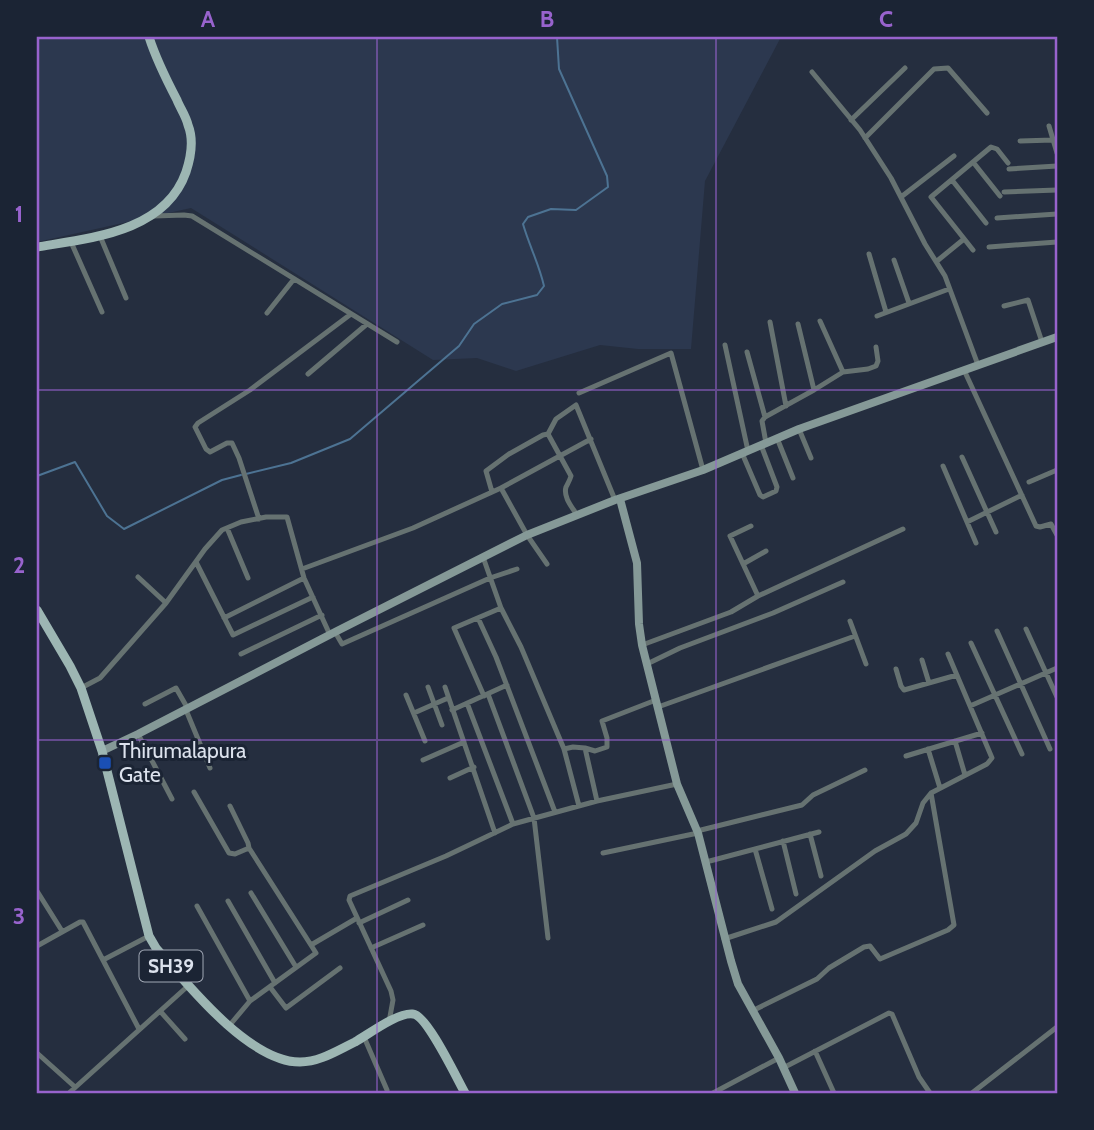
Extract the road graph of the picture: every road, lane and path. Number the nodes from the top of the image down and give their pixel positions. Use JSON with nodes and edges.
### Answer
{"nodes":[{"id":1,"x":149,"y":37,"type":"edge"},
{"id":2,"x":905,"y":68,"type":"dead end"},
{"id":3,"x":812,"y":72,"type":"dead end"},
{"id":4,"x":987,"y":113,"type":"dead end"},
{"id":5,"x":851,"y":120,"type":"junction"},
{"id":6,"x":1049,"y":126,"type":"dead end"},
{"id":7,"x":865,"y":138,"type":"junction"},
{"id":8,"x":1053,"y":140,"type":"junction"},
{"id":9,"x":1020,"y":141,"type":"dead end"},
{"id":10,"x":1057,"y":153,"type":"edge"},
{"id":11,"x":954,"y":156,"type":"dead end"},
{"id":12,"x":973,"y":162,"type":"junction"},
{"id":13,"x":1057,"y":166,"type":"edge"},
{"id":14,"x":952,"y":180,"type":"junction"},
{"id":15,"x":1057,"y":190,"type":"edge"},
{"id":16,"x":901,"y":197,"type":"junction"},
{"id":17,"x":1057,"y":214,"type":"edge"},
{"id":18,"x":150,"y":216,"type":"junction"},
{"id":19,"x":998,"y":218,"type":"dead end"},
{"id":20,"x":986,"y":223,"type":"dead end"},
{"id":21,"x":100,"y":235,"type":"junction"},
{"id":22,"x":964,"y":239,"type":"junction"},
{"id":23,"x":71,"y":242,"type":"junction"},
{"id":24,"x":1057,"y":242,"type":"edge"},
{"id":25,"x":37,"y":247,"type":"edge"},
{"id":26,"x":989,"y":247,"type":"dead end"},
{"id":27,"x":973,"y":250,"type":"dead end"},
{"id":28,"x":869,"y":254,"type":"dead end"},
{"id":29,"x":894,"y":260,"type":"dead end"},
{"id":30,"x":937,"y":261,"type":"junction"},
{"id":31,"x":294,"y":279,"type":"junction"},
{"id":32,"x":949,"y":289,"type":"junction"},
{"id":33,"x":126,"y":298,"type":"dead end"},
{"id":34,"x":909,"y":303,"type":"junction"},
{"id":35,"x":1004,"y":306,"type":"dead end"},
{"id":36,"x":102,"y":312,"type":"dead end"},
{"id":37,"x":886,"y":312,"type":"junction"},
{"id":38,"x":267,"y":313,"type":"dead end"},
{"id":39,"x":351,"y":314,"type":"junction"},
{"id":40,"x":877,"y":316,"type":"dead end"},
{"id":41,"x":820,"y":321,"type":"dead end"},
{"id":42,"x":770,"y":322,"type":"dead end"},
{"id":43,"x":367,"y":324,"type":"junction"},
{"id":44,"x":798,"y":324,"type":"dead end"},
{"id":45,"x":1057,"y":337,"type":"edge"},
{"id":46,"x":397,"y":342,"type":"dead end"},
{"id":47,"x":1042,"y":342,"type":"junction"},
{"id":48,"x":725,"y":345,"type":"dead end"},
{"id":49,"x":876,"y":346,"type":"dead end"},
{"id":50,"x":747,"y":352,"type":"dead end"},
{"id":51,"x":978,"y":365,"type":"junction"},
{"id":52,"x":964,"y":370,"type":"junction"},
{"id":53,"x":843,"y":372,"type":"junction"},
{"id":54,"x":308,"y":374,"type":"dead end"},
{"id":55,"x":814,"y":390,"type":"junction"},
{"id":56,"x":579,"y":393,"type":"dead end"},
{"id":57,"x":786,"y":406,"type":"junction"},
{"id":58,"x":765,"y":416,"type":"junction"},
{"id":59,"x":799,"y":429,"type":"junction"},
{"id":60,"x":548,"y":434,"type":"junction"},
{"id":61,"x":778,"y":438,"type":"junction"},
{"id":62,"x":591,"y":439,"type":"junction"},
{"id":63,"x":764,"y":444,"type":"junction"},
{"id":64,"x":745,"y":452,"type":"junction"},
{"id":65,"x":559,"y":456,"type":"junction"},
{"id":66,"x":811,"y":457,"type":"dead end"},
{"id":67,"x":962,"y":457,"type":"dead end"},
{"id":68,"x":943,"y":466,"type":"dead end"},
{"id":69,"x":703,"y":470,"type":"junction"},
{"id":70,"x":1057,"y":470,"type":"edge"},
{"id":71,"x":793,"y":478,"type":"dead end"},
{"id":72,"x":1029,"y":482,"type":"dead end"},
{"id":73,"x":501,"y":488,"type":"junction"},
{"id":74,"x":492,"y":492,"type":"junction"},
{"id":75,"x":1022,"y":495,"type":"junction"},
{"id":76,"x":617,"y":500,"type":"junction"},
{"id":77,"x":987,"y":512,"type":"junction"},
{"id":78,"x":577,"y":515,"type":"junction"},
{"id":79,"x":259,"y":519,"type":"junction"},
{"id":80,"x":967,"y":522,"type":"junction"},
{"id":81,"x":751,"y":526,"type":"dead end"},
{"id":82,"x":227,"y":528,"type":"junction"},
{"id":83,"x":903,"y":529,"type":"dead end"},
{"id":84,"x":996,"y":532,"type":"dead end"},
{"id":85,"x":527,"y":535,"type":"junction"},
{"id":86,"x":1057,"y":535,"type":"edge"},
{"id":87,"x":976,"y":543,"type":"dead end"},
{"id":88,"x":766,"y":551,"type":"dead end"},
{"id":89,"x":482,"y":558,"type":"junction"},
{"id":90,"x":196,"y":562,"type":"junction"},
{"id":91,"x":547,"y":564,"type":"dead end"},
{"id":92,"x":743,"y":564,"type":"junction"},
{"id":93,"x":302,"y":569,"type":"junction"},
{"id":94,"x":517,"y":569,"type":"dead end"},
{"id":95,"x":138,"y":577,"type":"dead end"},
{"id":96,"x":248,"y":578,"type":"dead end"},
{"id":97,"x":304,"y":578,"type":"junction"},
{"id":98,"x":490,"y":578,"type":"junction"},
{"id":99,"x":843,"y":582,"type":"dead end"},
{"id":100,"x":758,"y":596,"type":"junction"},
{"id":101,"x":313,"y":597,"type":"junction"},
{"id":102,"x":166,"y":603,"type":"junction"},
{"id":103,"x":501,"y":608,"type":"junction"},
{"id":104,"x":37,"y":610,"type":"edge"},
{"id":105,"x":321,"y":615,"type":"junction"},
{"id":106,"x":224,"y":618,"type":"junction"},
{"id":107,"x":478,"y":618,"type":"junction"},
{"id":108,"x":850,"y":621,"type":"dead end"},
{"id":109,"x":1026,"y":629,"type":"dead end"},
{"id":110,"x":997,"y":631,"type":"dead end"},
{"id":111,"x":333,"y":633,"type":"junction"},
{"id":112,"x":855,"y":636,"type":"junction"},
{"id":113,"x":971,"y":643,"type":"dead end"},
{"id":114,"x":642,"y":645,"type":"junction"},
{"id":115,"x":242,"y":654,"type":"dead end"},
{"id":116,"x":948,"y":654,"type":"dead end"},
{"id":117,"x":922,"y":660,"type":"dead end"},
{"id":118,"x":647,"y":664,"type":"junction"},
{"id":119,"x":866,"y":664,"type":"dead end"},
{"id":120,"x":1057,"y":668,"type":"edge"},
{"id":121,"x":895,"y":669,"type":"dead end"},
{"id":122,"x":1046,"y":673,"type":"junction"},
{"id":123,"x":957,"y":675,"type":"junction"},
{"id":124,"x":929,"y":683,"type":"junction"},
{"id":125,"x":1021,"y":684,"type":"junction"},
{"id":126,"x":507,"y":685,"type":"junction"},
{"id":127,"x":428,"y":687,"type":"dead end"},
{"id":128,"x":445,"y":687,"type":"dead end"},
{"id":129,"x":81,"y":688,"type":"junction"},
{"id":130,"x":406,"y":695,"type":"dead end"},
{"id":131,"x":486,"y":695,"type":"junction"},
{"id":132,"x":995,"y":695,"type":"junction"},
{"id":133,"x":1057,"y":697,"type":"edge"},
{"id":134,"x":448,"y":698,"type":"junction"},
{"id":135,"x":467,"y":703,"type":"junction"},
{"id":136,"x":657,"y":703,"type":"junction"},
{"id":137,"x":145,"y":704,"type":"dead end"},
{"id":138,"x":434,"y":705,"type":"junction"},
{"id":139,"x":970,"y":706,"type":"junction"},
{"id":140,"x":187,"y":709,"type":"junction"},
{"id":141,"x":452,"y":710,"type":"junction"},
{"id":142,"x":414,"y":713,"type":"junction"},
{"id":143,"x":442,"y":725,"type":"dead end"},
{"id":144,"x":982,"y":733,"type":"junction"},
{"id":145,"x":138,"y":734,"type":"junction"},
{"id":146,"x":425,"y":741,"type":"dead end"},
{"id":147,"x":956,"y":741,"type":"junction"},
{"id":148,"x":464,"y":742,"type":"junction"},
{"id":149,"x":585,"y":748,"type":"junction"},
{"id":150,"x":564,"y":749,"type":"junction"},
{"id":151,"x":928,"y":749,"type":"junction"},
{"id":152,"x":1050,"y":749,"type":"dead end"},
{"id":153,"x":102,"y":751,"type":"junction"},
{"id":154,"x":1022,"y":754,"type":"dead end"},
{"id":155,"x":906,"y":756,"type":"dead end"},
{"id":156,"x":423,"y":760,"type":"dead end"},
{"id":157,"x":474,"y":767,"type":"junction"},
{"id":158,"x":209,"y":768,"type":"dead end"},
{"id":159,"x":866,"y":770,"type":"dead end"},
{"id":160,"x":965,"y":775,"type":"junction"},
{"id":161,"x":450,"y":778,"type":"dead end"},
{"id":162,"x":677,"y":784,"type":"junction"},
{"id":163,"x":940,"y":788,"type":"junction"},
{"id":164,"x":194,"y":792,"type":"dead end"},
{"id":165,"x":931,"y":793,"type":"junction"},
{"id":166,"x":172,"y":799,"type":"dead end"},
{"id":167,"x":597,"y":801,"type":"junction"},
{"id":168,"x":230,"y":806,"type":"dead end"},
{"id":169,"x":579,"y":806,"type":"junction"},
{"id":170,"x":555,"y":812,"type":"junction"},
{"id":171,"x":534,"y":818,"type":"junction"},
{"id":172,"x":513,"y":824,"type":"junction"},
{"id":173,"x":698,"y":832,"type":"junction"},
{"id":174,"x":819,"y":832,"type":"dead end"},
{"id":175,"x":495,"y":833,"type":"junction"},
{"id":176,"x":810,"y":834,"type":"junction"},
{"id":177,"x":783,"y":841,"type":"junction"},
{"id":178,"x":249,"y":848,"type":"junction"},
{"id":179,"x":755,"y":849,"type":"junction"},
{"id":180,"x":603,"y":853,"type":"dead end"},
{"id":181,"x":706,"y":862,"type":"junction"},
{"id":182,"x":821,"y":876,"type":"dead end"},
{"id":183,"x":37,"y":891,"type":"edge"},
{"id":184,"x":251,"y":893,"type":"dead end"},
{"id":185,"x":796,"y":894,"type":"dead end"},
{"id":186,"x":408,"y":900,"type":"dead end"},
{"id":187,"x":228,"y":901,"type":"dead end"},
{"id":188,"x":197,"y":906,"type":"dead end"},
{"id":189,"x":772,"y":909,"type":"dead end"},
{"id":190,"x":358,"y":920,"type":"junction"},
{"id":191,"x":423,"y":925,"type":"dead end"},
{"id":192,"x":62,"y":931,"type":"junction"},
{"id":193,"x":149,"y":936,"type":"junction"},
{"id":194,"x":548,"y":938,"type":"dead end"},
{"id":195,"x":724,"y":939,"type":"junction"},
{"id":196,"x":37,"y":946,"type":"edge"},
{"id":197,"x":311,"y":946,"type":"junction"},
{"id":198,"x":371,"y":948,"type":"junction"},
{"id":199,"x":103,"y":960,"type":"junction"},
{"id":200,"x":296,"y":967,"type":"junction"},
{"id":201,"x":340,"y":968,"type":"dead end"},
{"id":202,"x":189,"y":985,"type":"junction"},
{"id":203,"x":272,"y":985,"type":"junction"},
{"id":204,"x":250,"y":1001,"type":"junction"},
{"id":205,"x":160,"y":1011,"type":"junction"},
{"id":206,"x":752,"y":1011,"type":"junction"},
{"id":207,"x":389,"y":1023,"type":"junction"},
{"id":208,"x":229,"y":1026,"type":"junction"},
{"id":209,"x":1057,"y":1027,"type":"edge"},
{"id":210,"x":139,"y":1029,"type":"junction"},
{"id":211,"x":364,"y":1037,"type":"junction"},
{"id":212,"x":185,"y":1039,"type":"dead end"},
{"id":213,"x":816,"y":1051,"type":"junction"},
{"id":214,"x":37,"y":1053,"type":"edge"},
{"id":215,"x":779,"y":1058,"type":"junction"},
{"id":216,"x":783,"y":1068,"type":"junction"},
{"id":217,"x":75,"y":1087,"type":"junction"},
{"id":218,"x":69,"y":1093,"type":"edge"},
{"id":219,"x":387,"y":1093,"type":"edge"},
{"id":220,"x":465,"y":1093,"type":"edge"},
{"id":221,"x":713,"y":1093,"type":"edge"},
{"id":222,"x":795,"y":1093,"type":"edge"},
{"id":223,"x":834,"y":1093,"type":"edge"},
{"id":224,"x":930,"y":1093,"type":"edge"},
{"id":225,"x":972,"y":1093,"type":"edge"}],
"edges":[{"from":1,"to":18,"type":"main road"},
{"from":2,"to":5,"type":"street"},
{"from":3,"to":5,"type":"street"},
{"from":4,"to":7,"type":"street"},
{"from":5,"to":7,"type":"street"},
{"from":6,"to":8,"type":"street"},
{"from":7,"to":16,"type":"street"},
{"from":8,"to":9,"type":"street"},
{"from":8,"to":10,"type":"street"},
{"from":11,"to":16,"type":"street"},
{"from":12,"to":13,"type":"street"},
{"from":12,"to":14,"type":"street"},
{"from":12,"to":15,"type":"street"},
{"from":14,"to":20,"type":"street"},
{"from":14,"to":22,"type":"street"},
{"from":16,"to":30,"type":"street"},
{"from":17,"to":19,"type":"street"},
{"from":18,"to":21,"type":"main road"},
{"from":18,"to":31,"type":"street"},
{"from":21,"to":23,"type":"main road"},
{"from":21,"to":33,"type":"street"},
{"from":22,"to":27,"type":"street"},
{"from":22,"to":30,"type":"street"},
{"from":23,"to":25,"type":"main road"},
{"from":23,"to":36,"type":"street"},
{"from":24,"to":26,"type":"street"},
{"from":28,"to":37,"type":"street"},
{"from":29,"to":34,"type":"street"},
{"from":30,"to":32,"type":"street"},
{"from":31,"to":38,"type":"street"},
{"from":31,"to":39,"type":"street"},
{"from":32,"to":34,"type":"street"},
{"from":32,"to":51,"type":"street"},
{"from":34,"to":37,"type":"street"},
{"from":35,"to":47,"type":"street"},
{"from":37,"to":40,"type":"street"},
{"from":39,"to":43,"type":"street"},
{"from":39,"to":79,"type":"street"},
{"from":41,"to":53,"type":"street"},
{"from":42,"to":57,"type":"street"},
{"from":43,"to":46,"type":"street"},
{"from":43,"to":54,"type":"street"},
{"from":44,"to":55,"type":"street"},
{"from":45,"to":47,"type":"street"},
{"from":47,"to":51,"type":"street"},
{"from":48,"to":64,"type":"street"},
{"from":49,"to":53,"type":"street"},
{"from":50,"to":58,"type":"street"},
{"from":51,"to":52,"type":"street"},
{"from":52,"to":59,"type":"street"},
{"from":52,"to":75,"type":"street"},
{"from":53,"to":55,"type":"street"},
{"from":55,"to":57,"type":"street"},
{"from":56,"to":69,"type":"street"},
{"from":57,"to":58,"type":"street"},
{"from":58,"to":63,"type":"street"},
{"from":59,"to":61,"type":"street"},
{"from":59,"to":66,"type":"street"},
{"from":60,"to":62,"type":"street"},
{"from":60,"to":65,"type":"street"},
{"from":60,"to":74,"type":"street"},
{"from":61,"to":63,"type":"street"},
{"from":61,"to":71,"type":"street"},
{"from":62,"to":65,"type":"street"},
{"from":62,"to":76,"type":"street"},
{"from":63,"to":64,"type":"street"},
{"from":63,"to":64,"type":"street"},
{"from":64,"to":69,"type":"street"},
{"from":65,"to":73,"type":"street"},
{"from":65,"to":78,"type":"street"},
{"from":67,"to":77,"type":"street"},
{"from":68,"to":80,"type":"street"},
{"from":69,"to":76,"type":"street"},
{"from":70,"to":72,"type":"street"},
{"from":73,"to":74,"type":"street"},
{"from":73,"to":85,"type":"street"},
{"from":74,"to":93,"type":"street"},
{"from":75,"to":77,"type":"street"},
{"from":75,"to":86,"type":"street"},
{"from":76,"to":78,"type":"street"},
{"from":76,"to":114,"type":"street"},
{"from":77,"to":80,"type":"street"},
{"from":77,"to":84,"type":"street"},
{"from":78,"to":85,"type":"street"},
{"from":79,"to":82,"type":"street"},
{"from":79,"to":93,"type":"street"},
{"from":80,"to":87,"type":"street"},
{"from":81,"to":92,"type":"street"},
{"from":82,"to":90,"type":"street"},
{"from":82,"to":96,"type":"street"},
{"from":83,"to":100,"type":"street"},
{"from":85,"to":89,"type":"street"},
{"from":85,"to":91,"type":"street"},
{"from":88,"to":92,"type":"street"},
{"from":89,"to":98,"type":"street"},
{"from":89,"to":111,"type":"street"},
{"from":90,"to":102,"type":"street"},
{"from":90,"to":106,"type":"street"},
{"from":92,"to":100,"type":"street"},
{"from":93,"to":97,"type":"street"},
{"from":94,"to":98,"type":"street"},
{"from":95,"to":102,"type":"street"},
{"from":97,"to":101,"type":"street"},
{"from":97,"to":106,"type":"street"},
{"from":98,"to":103,"type":"street"},
{"from":98,"to":111,"type":"street"},
{"from":99,"to":118,"type":"street"},
{"from":100,"to":114,"type":"street"},
{"from":101,"to":105,"type":"street"},
{"from":101,"to":106,"type":"street"},
{"from":102,"to":129,"type":"street"},
{"from":103,"to":107,"type":"street"},
{"from":103,"to":150,"type":"street"},
{"from":104,"to":129,"type":"main road","number":"SH39"},
{"from":105,"to":111,"type":"street"},
{"from":105,"to":115,"type":"street"},
{"from":107,"to":126,"type":"street"},
{"from":107,"to":131,"type":"street"},
{"from":108,"to":112,"type":"street"},
{"from":109,"to":122,"type":"street"},
{"from":110,"to":125,"type":"street"},
{"from":111,"to":140,"type":"street"},
{"from":112,"to":119,"type":"street"},
{"from":112,"to":136,"type":"street"},
{"from":113,"to":132,"type":"street"},
{"from":114,"to":118,"type":"street"},
{"from":116,"to":123,"type":"street"},
{"from":117,"to":124,"type":"street"},
{"from":118,"to":136,"type":"street"},
{"from":120,"to":122,"type":"street"},
{"from":121,"to":124,"type":"street"},
{"from":122,"to":125,"type":"street"},
{"from":122,"to":133,"type":"street"},
{"from":123,"to":124,"type":"street"},
{"from":123,"to":139,"type":"street"},
{"from":125,"to":132,"type":"street"},
{"from":125,"to":152,"type":"street"},
{"from":126,"to":131,"type":"street"},
{"from":126,"to":170,"type":"street"},
{"from":127,"to":138,"type":"street"},
{"from":128,"to":134,"type":"street"},
{"from":129,"to":153,"type":"main road","number":"SH39"},
{"from":130,"to":142,"type":"street"},
{"from":131,"to":135,"type":"street"},
{"from":131,"to":171,"type":"street"},
{"from":132,"to":139,"type":"street"},
{"from":132,"to":154,"type":"street"},
{"from":134,"to":138,"type":"street"},
{"from":134,"to":141,"type":"street"},
{"from":135,"to":141,"type":"street"},
{"from":135,"to":172,"type":"street"},
{"from":136,"to":149,"type":"street"},
{"from":136,"to":162,"type":"street"},
{"from":137,"to":140,"type":"street"},
{"from":138,"to":142,"type":"street"},
{"from":138,"to":143,"type":"street"},
{"from":139,"to":144,"type":"street"},
{"from":140,"to":145,"type":"street"},
{"from":140,"to":158,"type":"street"},
{"from":141,"to":148,"type":"street"},
{"from":142,"to":146,"type":"street"},
{"from":144,"to":147,"type":"street"},
{"from":144,"to":160,"type":"street"},
{"from":145,"to":153,"type":"street"},
{"from":145,"to":166,"type":"street"},
{"from":147,"to":151,"type":"street"},
{"from":147,"to":160,"type":"street"},
{"from":148,"to":156,"type":"street"},
{"from":148,"to":157,"type":"street"},
{"from":149,"to":150,"type":"street"},
{"from":149,"to":167,"type":"street"},
{"from":150,"to":169,"type":"street"},
{"from":151,"to":155,"type":"street"},
{"from":151,"to":163,"type":"street"},
{"from":153,"to":193,"type":"main road","number":"SH39"},
{"from":157,"to":161,"type":"street"},
{"from":157,"to":175,"type":"street"},
{"from":159,"to":173,"type":"street"},
{"from":160,"to":163,"type":"street"},
{"from":162,"to":167,"type":"street"},
{"from":162,"to":173,"type":"street"},
{"from":163,"to":165,"type":"street"},
{"from":164,"to":178,"type":"street"},
{"from":165,"to":195,"type":"street"},
{"from":165,"to":206,"type":"street"},
{"from":167,"to":169,"type":"street"},
{"from":168,"to":178,"type":"street"},
{"from":169,"to":170,"type":"street"},
{"from":170,"to":171,"type":"street"},
{"from":171,"to":172,"type":"street"},
{"from":171,"to":194,"type":"street"},
{"from":172,"to":175,"type":"street"},
{"from":173,"to":180,"type":"street"},
{"from":173,"to":181,"type":"street"},
{"from":174,"to":176,"type":"street"},
{"from":175,"to":190,"type":"street"},
{"from":176,"to":177,"type":"street"},
{"from":176,"to":182,"type":"street"},
{"from":177,"to":179,"type":"street"},
{"from":177,"to":185,"type":"street"},
{"from":178,"to":197,"type":"street"},
{"from":179,"to":181,"type":"street"},
{"from":179,"to":189,"type":"street"},
{"from":181,"to":195,"type":"street"},
{"from":183,"to":192,"type":"street"},
{"from":184,"to":200,"type":"street"},
{"from":186,"to":190,"type":"street"},
{"from":187,"to":203,"type":"street"},
{"from":188,"to":204,"type":"street"},
{"from":190,"to":197,"type":"street"},
{"from":190,"to":198,"type":"street"},
{"from":191,"to":198,"type":"street"},
{"from":192,"to":196,"type":"street"},
{"from":192,"to":199,"type":"street"},
{"from":193,"to":199,"type":"street"},
{"from":193,"to":202,"type":"main road","number":"SH39"},
{"from":195,"to":206,"type":"street"},
{"from":197,"to":200,"type":"street"},
{"from":198,"to":207,"type":"street"},
{"from":199,"to":210,"type":"street"},
{"from":200,"to":203,"type":"street"},
{"from":201,"to":203,"type":"street"},
{"from":202,"to":205,"type":"street"},
{"from":202,"to":208,"type":"main road","number":"SH39"},
{"from":203,"to":204,"type":"street"},
{"from":204,"to":208,"type":"street"},
{"from":205,"to":210,"type":"street"},
{"from":205,"to":212,"type":"street"},
{"from":206,"to":215,"type":"street"},
{"from":207,"to":211,"type":"main road","number":"SH39"},
{"from":207,"to":220,"type":"main road","number":"SH39"},
{"from":208,"to":211,"type":"main road","number":"SH39"},
{"from":209,"to":225,"type":"street"},
{"from":210,"to":217,"type":"street"},
{"from":211,"to":219,"type":"street"},
{"from":213,"to":216,"type":"street"},
{"from":213,"to":223,"type":"street"},
{"from":213,"to":224,"type":"street"},
{"from":214,"to":217,"type":"street"},
{"from":215,"to":216,"type":"street"},
{"from":215,"to":221,"type":"street"},
{"from":216,"to":222,"type":"street"},
{"from":217,"to":218,"type":"street"}]}
